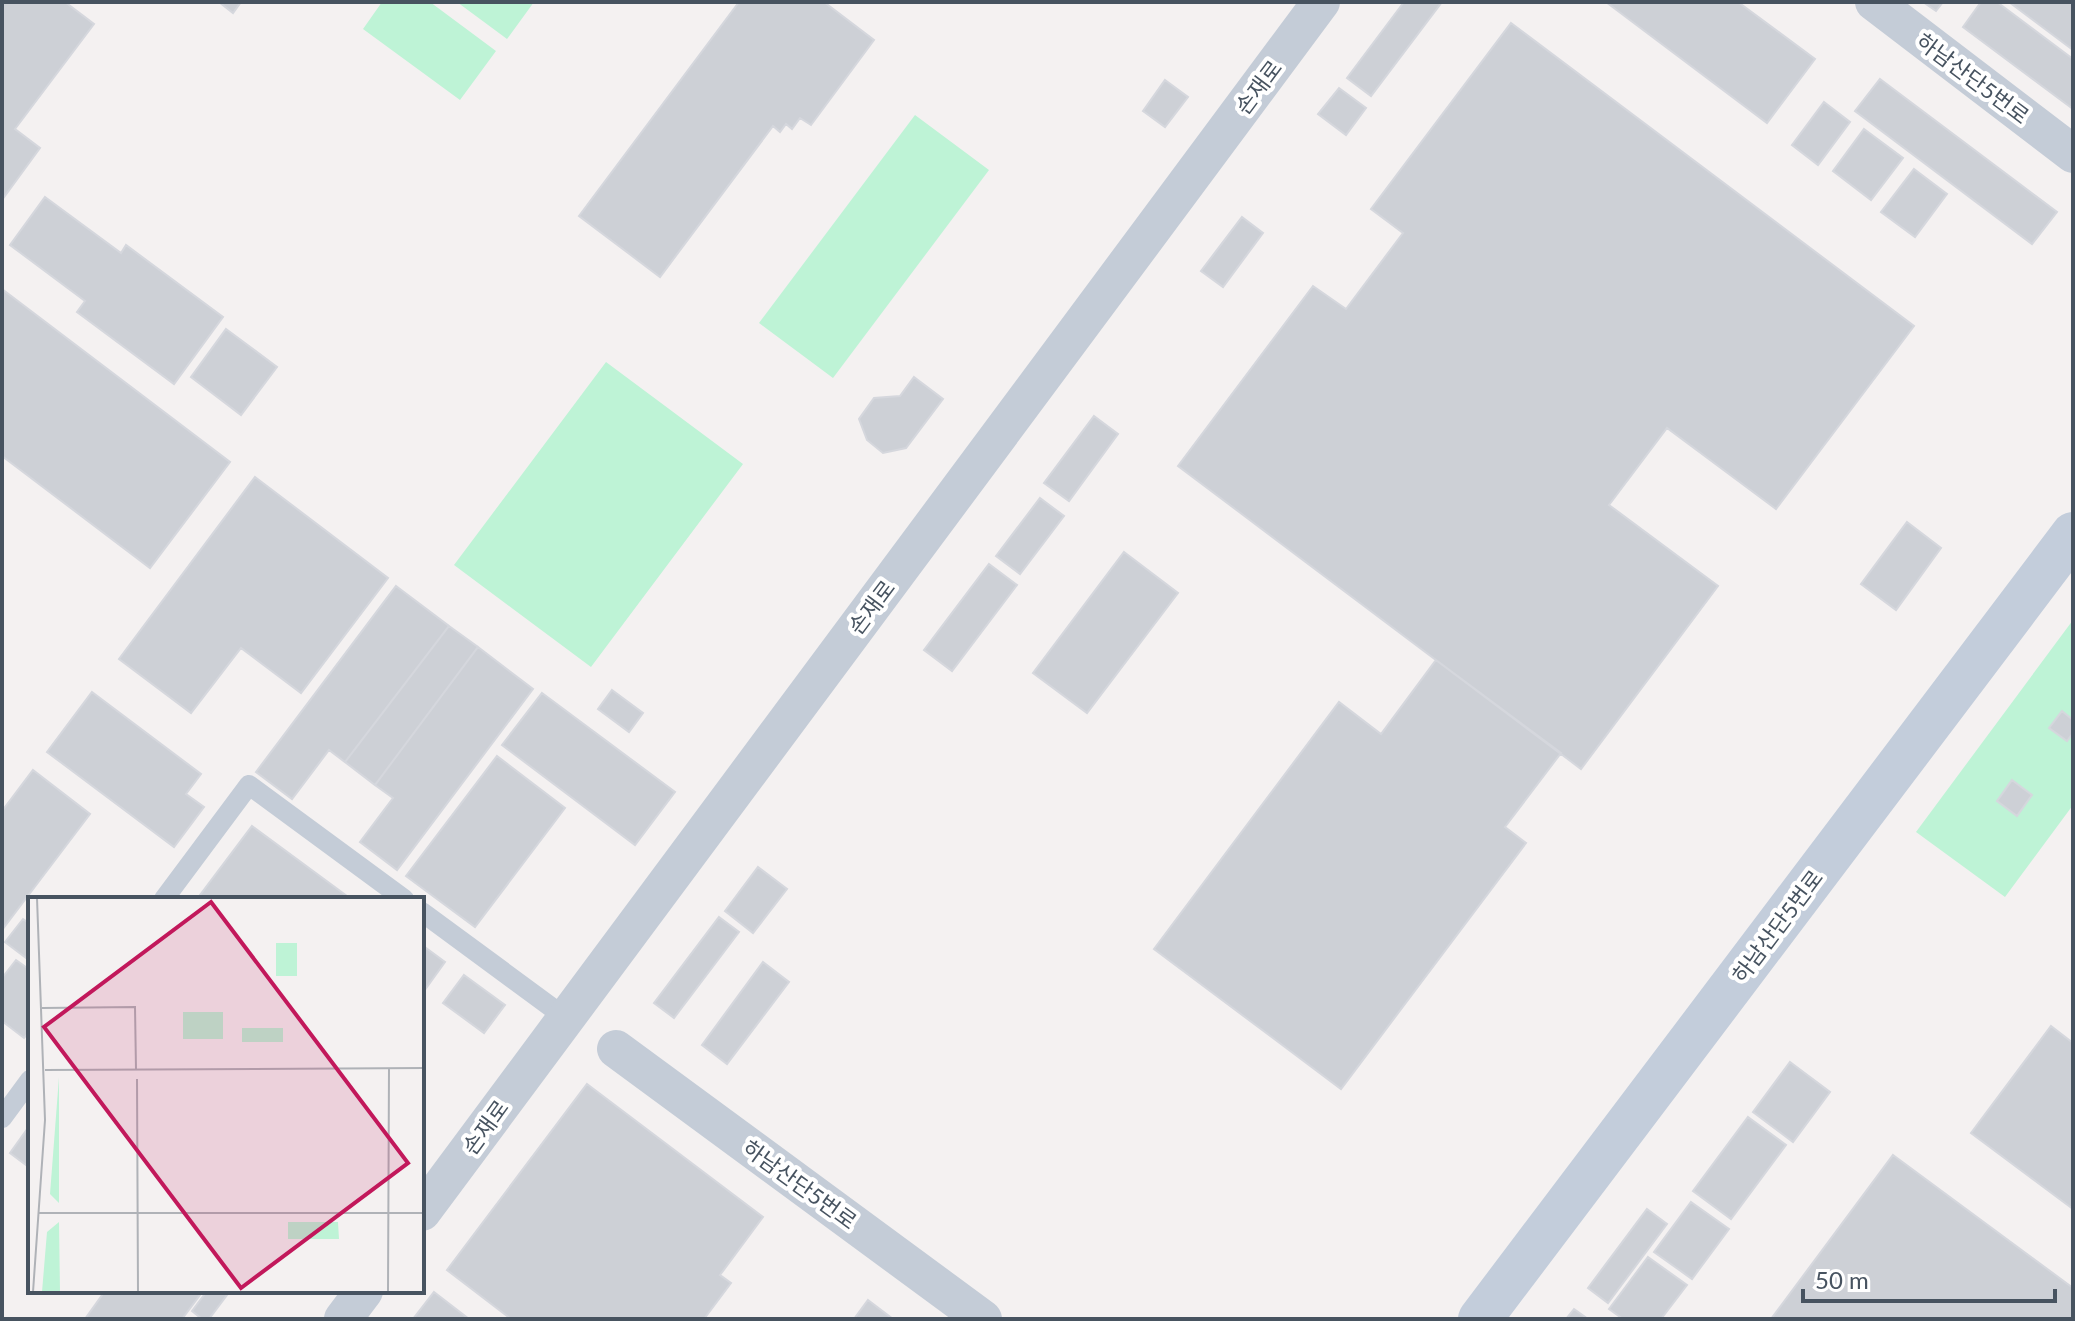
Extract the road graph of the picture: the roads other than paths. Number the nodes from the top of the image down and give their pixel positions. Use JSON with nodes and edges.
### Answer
{"nodes":[{"id":1,"x":1321,"y":2,"type":"edge"},
{"id":2,"x":1874,"y":2,"type":"edge"},
{"id":3,"x":2073,"y":154,"type":"edge"},
{"id":4,"x":2073,"y":534,"type":"edge"},
{"id":5,"x":165,"y":897,"type":"edge"},
{"id":6,"x":401,"y":897,"type":"edge"},
{"id":7,"x":424,"y":913,"type":"edge"},
{"id":8,"x":566,"y":1018,"type":"junction"},
{"id":9,"x":616,"y":1049,"type":"dead end"},
{"id":10,"x":28,"y":1083,"type":"edge"},
{"id":11,"x":2,"y":1118,"type":"edge"},
{"id":12,"x":424,"y":1209,"type":"edge"},
{"id":13,"x":362,"y":1293,"type":"edge"},
{"id":14,"x":343,"y":1319,"type":"edge"},
{"id":15,"x":983,"y":1319,"type":"edge"},
{"id":16,"x":1480,"y":1319,"type":"edge"}],
"edges":[{"from":1,"to":8,"type":"street","name":"손재로"},
{"from":2,"to":3,"type":"street","name":"하남산단5번로"},
{"from":4,"to":16,"type":"street","name":"하남산단5번로"},
{"from":5,"to":6,"type":"lane"},
{"from":7,"to":8,"type":"lane"},
{"from":8,"to":12,"type":"street","name":"손재로"},
{"from":9,"to":15,"type":"street","name":"하남산단5번로"},
{"from":10,"to":11,"type":"lane"},
{"from":13,"to":14,"type":"street"}]}
